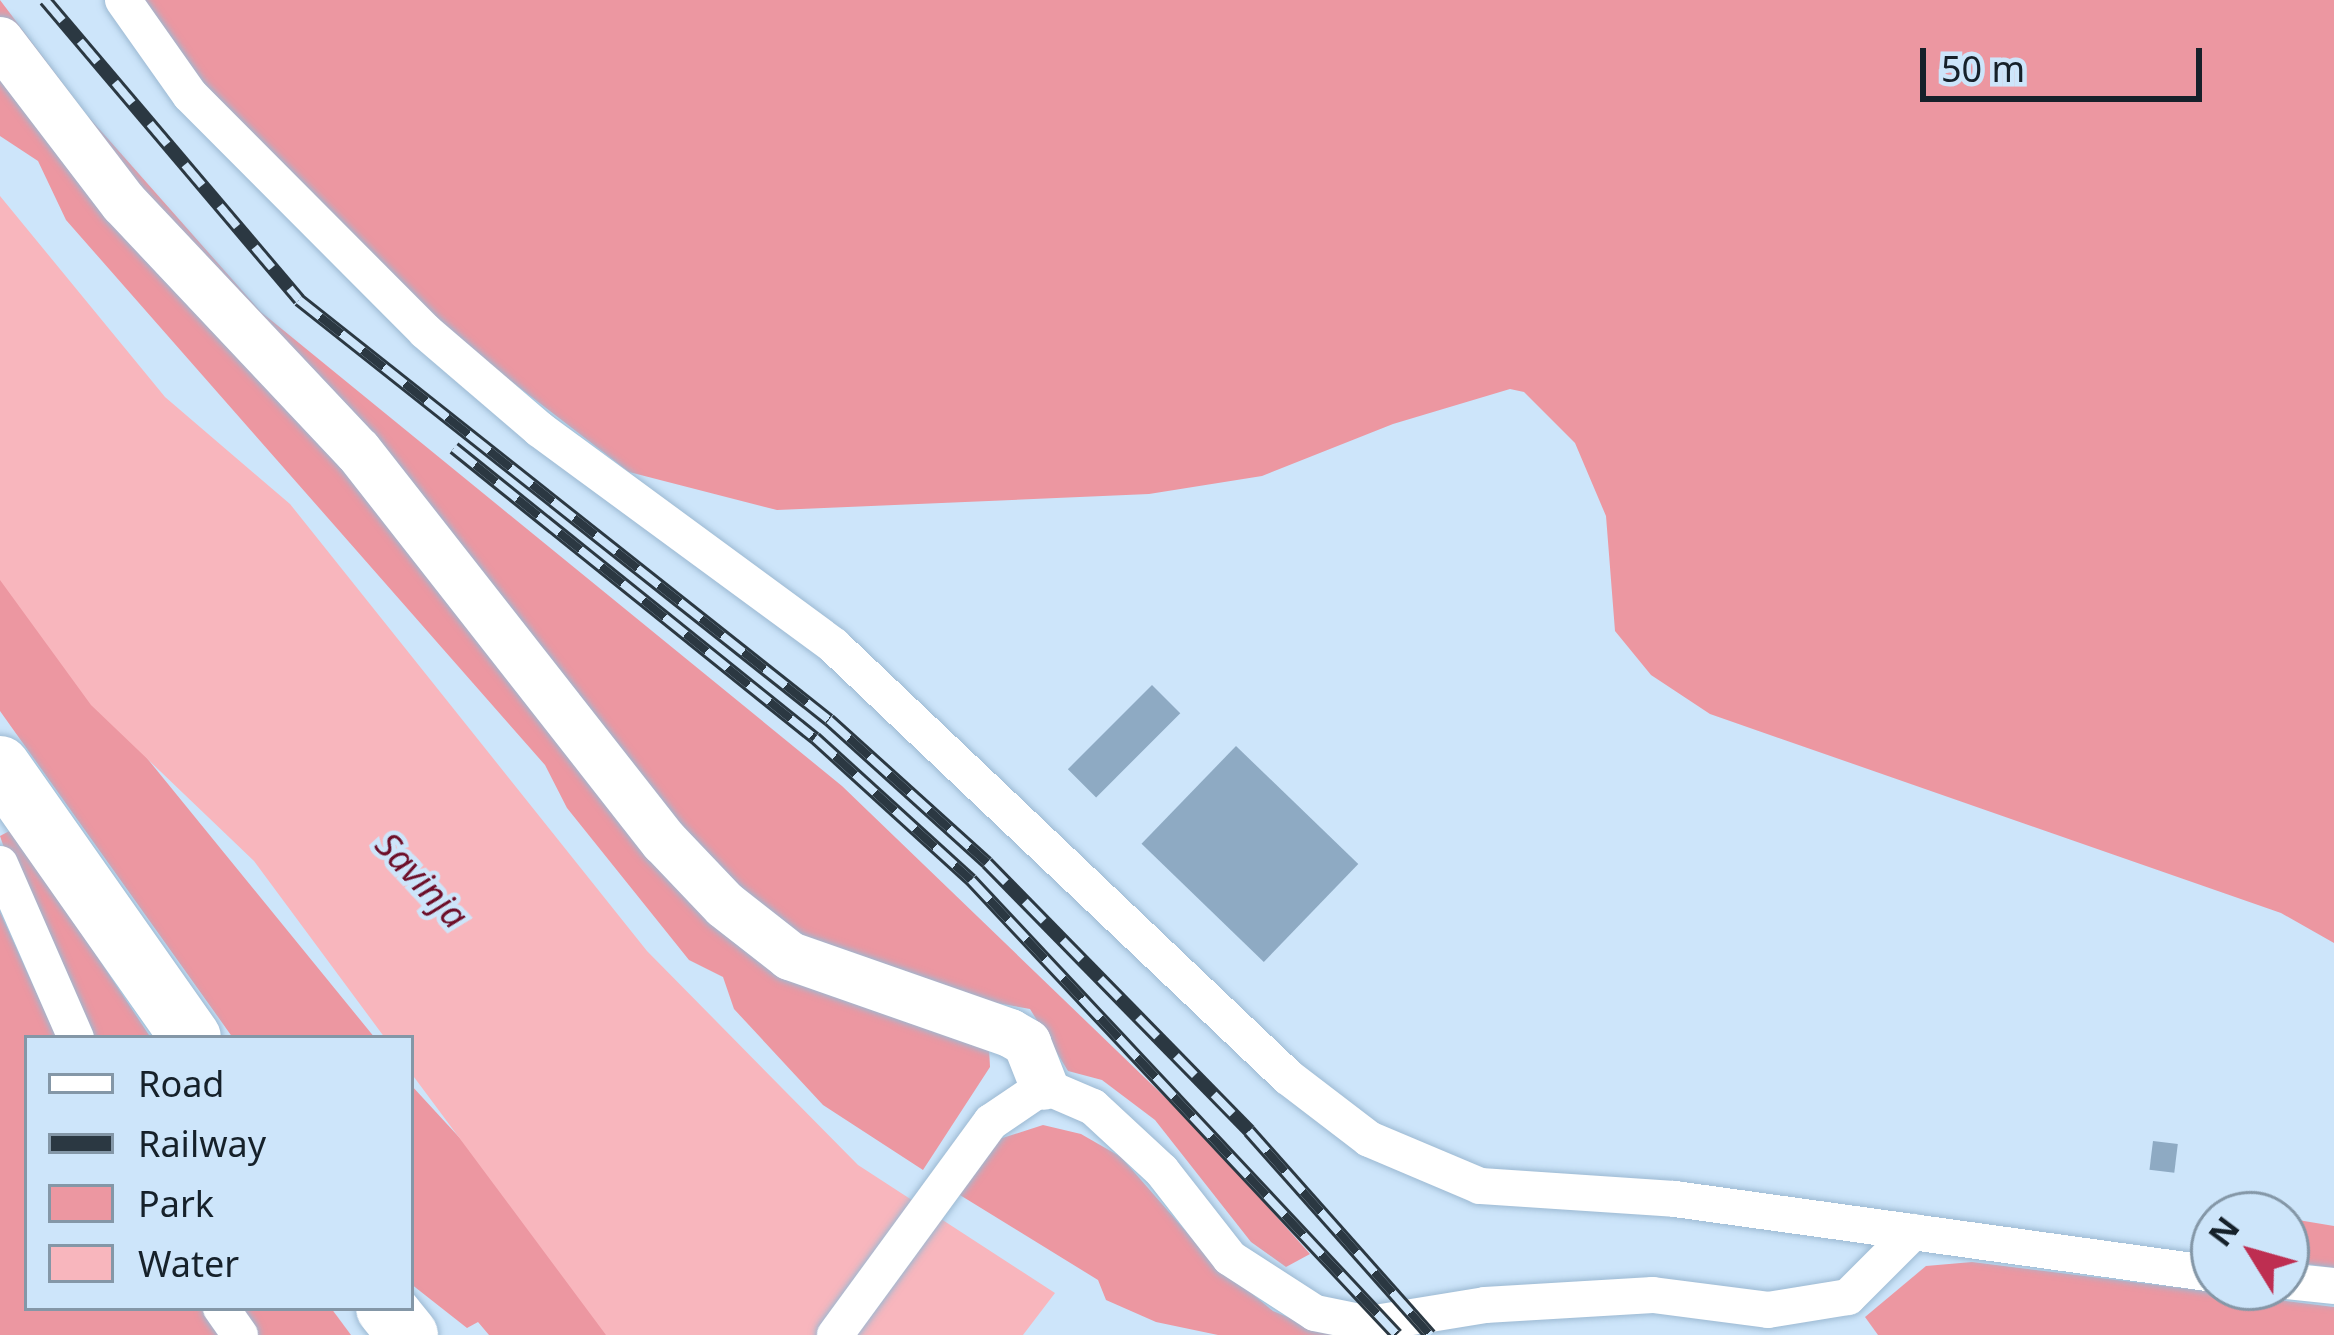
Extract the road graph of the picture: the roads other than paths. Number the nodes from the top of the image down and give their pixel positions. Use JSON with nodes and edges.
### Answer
{"nodes":[{"id":1,"x":123,"y":0,"type":"edge"},
{"id":2,"x":0,"y":41,"type":"edge"},
{"id":3,"x":0,"y":766,"type":"edge"},
{"id":4,"x":0,"y":864,"type":"edge"},
{"id":5,"x":75,"y":1035,"type":"edge"},
{"id":6,"x":189,"y":1035,"type":"edge"},
{"id":7,"x":1044,"y":1086,"type":"junction"},
{"id":8,"x":1913,"y":1232,"type":"junction"},
{"id":9,"x":2190,"y":1271,"type":"edge"},
{"id":10,"x":388,"y":1311,"type":"edge"},
{"id":11,"x":408,"y":1335,"type":"edge"},
{"id":12,"x":835,"y":1335,"type":"edge"}],
"edges":[{"from":1,"to":8,"type":"street"},
{"from":2,"to":7,"type":"street"},
{"from":3,"to":6,"type":"main road"},
{"from":4,"to":5,"type":"street"},
{"from":7,"to":8,"type":"street"},
{"from":7,"to":12,"type":"street"},
{"from":8,"to":9,"type":"street"},
{"from":10,"to":11,"type":"main road"}]}
